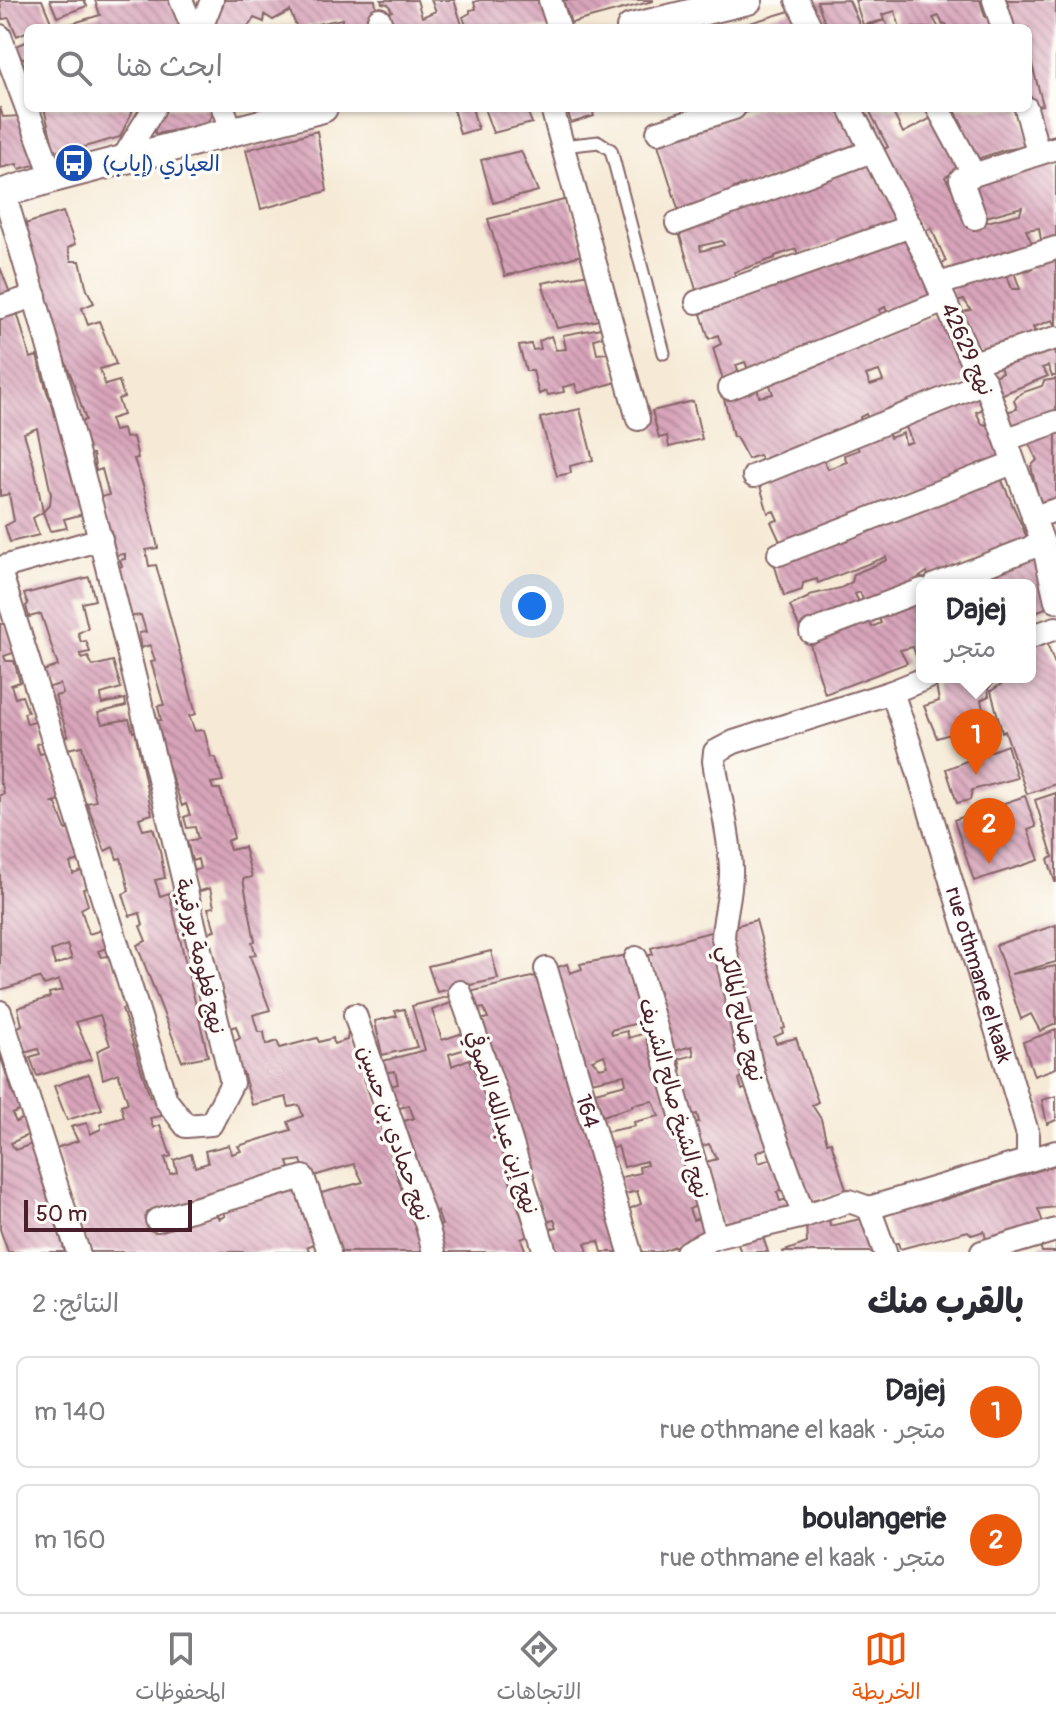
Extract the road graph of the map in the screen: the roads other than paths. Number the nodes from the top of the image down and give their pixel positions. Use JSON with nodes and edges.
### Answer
{"nodes":[{"id":1,"x":181,"y":0,"type":"edge"},
{"id":2,"x":212,"y":0,"type":"edge"},
{"id":3,"x":550,"y":0,"type":"edge"},
{"id":4,"x":748,"y":0,"type":"edge"},
{"id":5,"x":797,"y":0,"type":"edge"},
{"id":6,"x":994,"y":0,"type":"edge"},
{"id":7,"x":700,"y":5,"type":"edge"},
{"id":8,"x":191,"y":24,"type":"edge"},
{"id":9,"x":203,"y":24,"type":"edge"},
{"id":10,"x":558,"y":24,"type":"edge"},
{"id":11,"x":643,"y":24,"type":"edge"},
{"id":12,"x":809,"y":24,"type":"edge"},
{"id":13,"x":1002,"y":24,"type":"edge"},
{"id":14,"x":0,"y":36,"type":"edge"},
{"id":15,"x":24,"y":97,"type":"edge"},
{"id":16,"x":29,"y":112,"type":"edge"},
{"id":17,"x":152,"y":112,"type":"edge"},
{"id":18,"x":291,"y":112,"type":"edge"},
{"id":19,"x":553,"y":112,"type":"edge"},
{"id":20,"x":721,"y":112,"type":"edge"},
{"id":21,"x":852,"y":112,"type":"edge"},
{"id":22,"x":940,"y":112,"type":"edge"},
{"id":23,"x":1028,"y":112,"type":"edge"},
{"id":24,"x":228,"y":120,"type":"edge"},
{"id":25,"x":658,"y":132,"type":"dead end"},
{"id":26,"x":562,"y":146,"type":"junction"},
{"id":27,"x":1047,"y":150,"type":"edge"},
{"id":28,"x":872,"y":151,"type":"junction"},
{"id":29,"x":122,"y":160,"type":"junction"},
{"id":30,"x":973,"y":173,"type":"junction"},
{"id":31,"x":53,"y":178,"type":"junction"},
{"id":32,"x":2,"y":194,"type":"edge"},
{"id":33,"x":975,"y":218,"type":"dead end"},
{"id":34,"x":677,"y":223,"type":"dead end"},
{"id":35,"x":911,"y":226,"type":"junction"},
{"id":36,"x":1056,"y":248,"type":"edge"},
{"id":37,"x":942,"y":293,"type":"junction"},
{"id":38,"x":35,"y":296,"type":"junction"},
{"id":39,"x":697,"y":302,"type":"dead end"},
{"id":40,"x":0,"y":307,"type":"edge"},
{"id":41,"x":1056,"y":338,"type":"edge"},
{"id":42,"x":664,"y":353,"type":"dead end"},
{"id":43,"x":978,"y":373,"type":"junction"},
{"id":44,"x":730,"y":388,"type":"dead end"},
{"id":45,"x":638,"y":419,"type":"dead end"},
{"id":46,"x":1056,"y":422,"type":"edge"},
{"id":47,"x":1007,"y":439,"type":"junction"},
{"id":48,"x":1013,"y":463,"type":"junction"},
{"id":49,"x":754,"y":476,"type":"dead end"},
{"id":50,"x":1056,"y":510,"type":"edge"},
{"id":51,"x":1033,"y":517,"type":"junction"},
{"id":52,"x":101,"y":539,"type":"junction"},
{"id":53,"x":1043,"y":543,"type":"junction"},
{"id":54,"x":779,"y":554,"type":"dead end"},
{"id":55,"x":0,"y":569,"type":"edge"},
{"id":56,"x":950,"y":579,"type":"edge"},
{"id":57,"x":916,"y":592,"type":"edge"},
{"id":58,"x":1056,"y":601,"type":"edge"},
{"id":59,"x":1056,"y":628,"type":"edge"},
{"id":60,"x":811,"y":632,"type":"dead end"},
{"id":61,"x":1036,"y":635,"type":"edge"},
{"id":62,"x":916,"y":682,"type":"edge"},
{"id":63,"x":892,"y":692,"type":"junction"},
{"id":64,"x":636,"y":958,"type":"dead end"},
{"id":65,"x":546,"y":969,"type":"dead end"},
{"id":66,"x":460,"y":992,"type":"dead end"},
{"id":67,"x":0,"y":1012,"type":"edge"},
{"id":68,"x":355,"y":1015,"type":"dead end"},
{"id":69,"x":1056,"y":1152,"type":"edge"},
{"id":70,"x":1028,"y":1160,"type":"junction"},
{"id":71,"x":869,"y":1208,"type":"junction"},
{"id":72,"x":804,"y":1216,"type":"junction"},
{"id":73,"x":157,"y":1220,"type":"dead end"},
{"id":74,"x":1056,"y":1230,"type":"edge"},
{"id":75,"x":716,"y":1237,"type":"junction"},
{"id":76,"x":1028,"y":1246,"type":"edge"},
{"id":77,"x":78,"y":1252,"type":"edge"},
{"id":78,"x":329,"y":1252,"type":"edge"},
{"id":79,"x":434,"y":1252,"type":"edge"},
{"id":80,"x":545,"y":1252,"type":"edge"},
{"id":81,"x":630,"y":1252,"type":"edge"},
{"id":82,"x":687,"y":1252,"type":"edge"},
{"id":83,"x":885,"y":1252,"type":"edge"},
{"id":84,"x":982,"y":1252,"type":"edge"}],
"edges":[{"from":1,"to":8,"type":"street"},
{"from":2,"to":9,"type":"street"},
{"from":3,"to":10,"type":"street"},
{"from":4,"to":7,"type":"street"},
{"from":5,"to":12,"type":"street"},
{"from":6,"to":13,"type":"street"},
{"from":7,"to":11,"type":"street"},
{"from":14,"to":15,"type":"street"},
{"from":16,"to":31,"type":"street"},
{"from":17,"to":29,"type":"street"},
{"from":18,"to":24,"type":"street"},
{"from":19,"to":26,"type":"street"},
{"from":20,"to":25,"type":"street"},
{"from":21,"to":28,"type":"street","name":"نهج 42629"},
{"from":22,"to":30,"type":"street"},
{"from":23,"to":27,"type":"street"},
{"from":24,"to":29,"type":"street"},
{"from":26,"to":42,"type":"lane"},
{"from":26,"to":45,"type":"street"},
{"from":27,"to":30,"type":"street"},
{"from":28,"to":34,"type":"street"},
{"from":28,"to":35,"type":"street","name":"نهج 42629"},
{"from":29,"to":31,"type":"street"},
{"from":30,"to":33,"type":"street"},
{"from":31,"to":32,"type":"street"},
{"from":32,"to":38,"type":"street","name":"نهج فطومة بورقيبة"},
{"from":35,"to":37,"type":"street","name":"نهج 42629"},
{"from":35,"to":39,"type":"street"},
{"from":36,"to":37,"type":"street"},
{"from":37,"to":43,"type":"street","name":"نهج 42629"},
{"from":37,"to":44,"type":"street"},
{"from":38,"to":40,"type":"street"},
{"from":38,"to":52,"type":"street","name":"نهج فطومة بورقيبة"},
{"from":41,"to":43,"type":"street"},
{"from":43,"to":47,"type":"street","name":"نهج 42629"},
{"from":43,"to":49,"type":"street"},
{"from":46,"to":47,"type":"street"},
{"from":47,"to":48,"type":"street","name":"نهج 42629"},
{"from":48,"to":51,"type":"street","name":"نهج 42629"},
{"from":48,"to":54,"type":"street"},
{"from":50,"to":51,"type":"street"},
{"from":51,"to":53,"type":"street","name":"نهج 42629"},
{"from":52,"to":55,"type":"street"},
{"from":52,"to":55,"type":"street","name":"نهج فطومة بورقيبة"},
{"from":53,"to":56,"type":"street"},
{"from":53,"to":58,"type":"street","name":"نهج 42629"},
{"from":57,"to":60,"type":"street"},
{"from":59,"to":61,"type":"street"},
{"from":62,"to":63,"type":"street"},
{"from":63,"to":70,"type":"street","name":"rue othmane el kaak"},
{"from":63,"to":72,"type":"street","name":"نهج صالح المالكي"},
{"from":64,"to":75,"type":"street","name":"نهج الشيخ صالح الشريف"},
{"from":65,"to":81,"type":"street","name":"164"},
{"from":66,"to":80,"type":"street","name":"نهج إبن عبدالله الصوفي"},
{"from":67,"to":77,"type":"street"},
{"from":68,"to":79,"type":"street","name":"نهج حمادي بن حسين"},
{"from":69,"to":70,"type":"street"},
{"from":70,"to":71,"type":"street"},
{"from":71,"to":72,"type":"street"},
{"from":71,"to":83,"type":"street"},
{"from":72,"to":75,"type":"street"},
{"from":73,"to":78,"type":"street"},
{"from":74,"to":76,"type":"street"},
{"from":75,"to":82,"type":"street"},
{"from":76,"to":84,"type":"street"}]}
